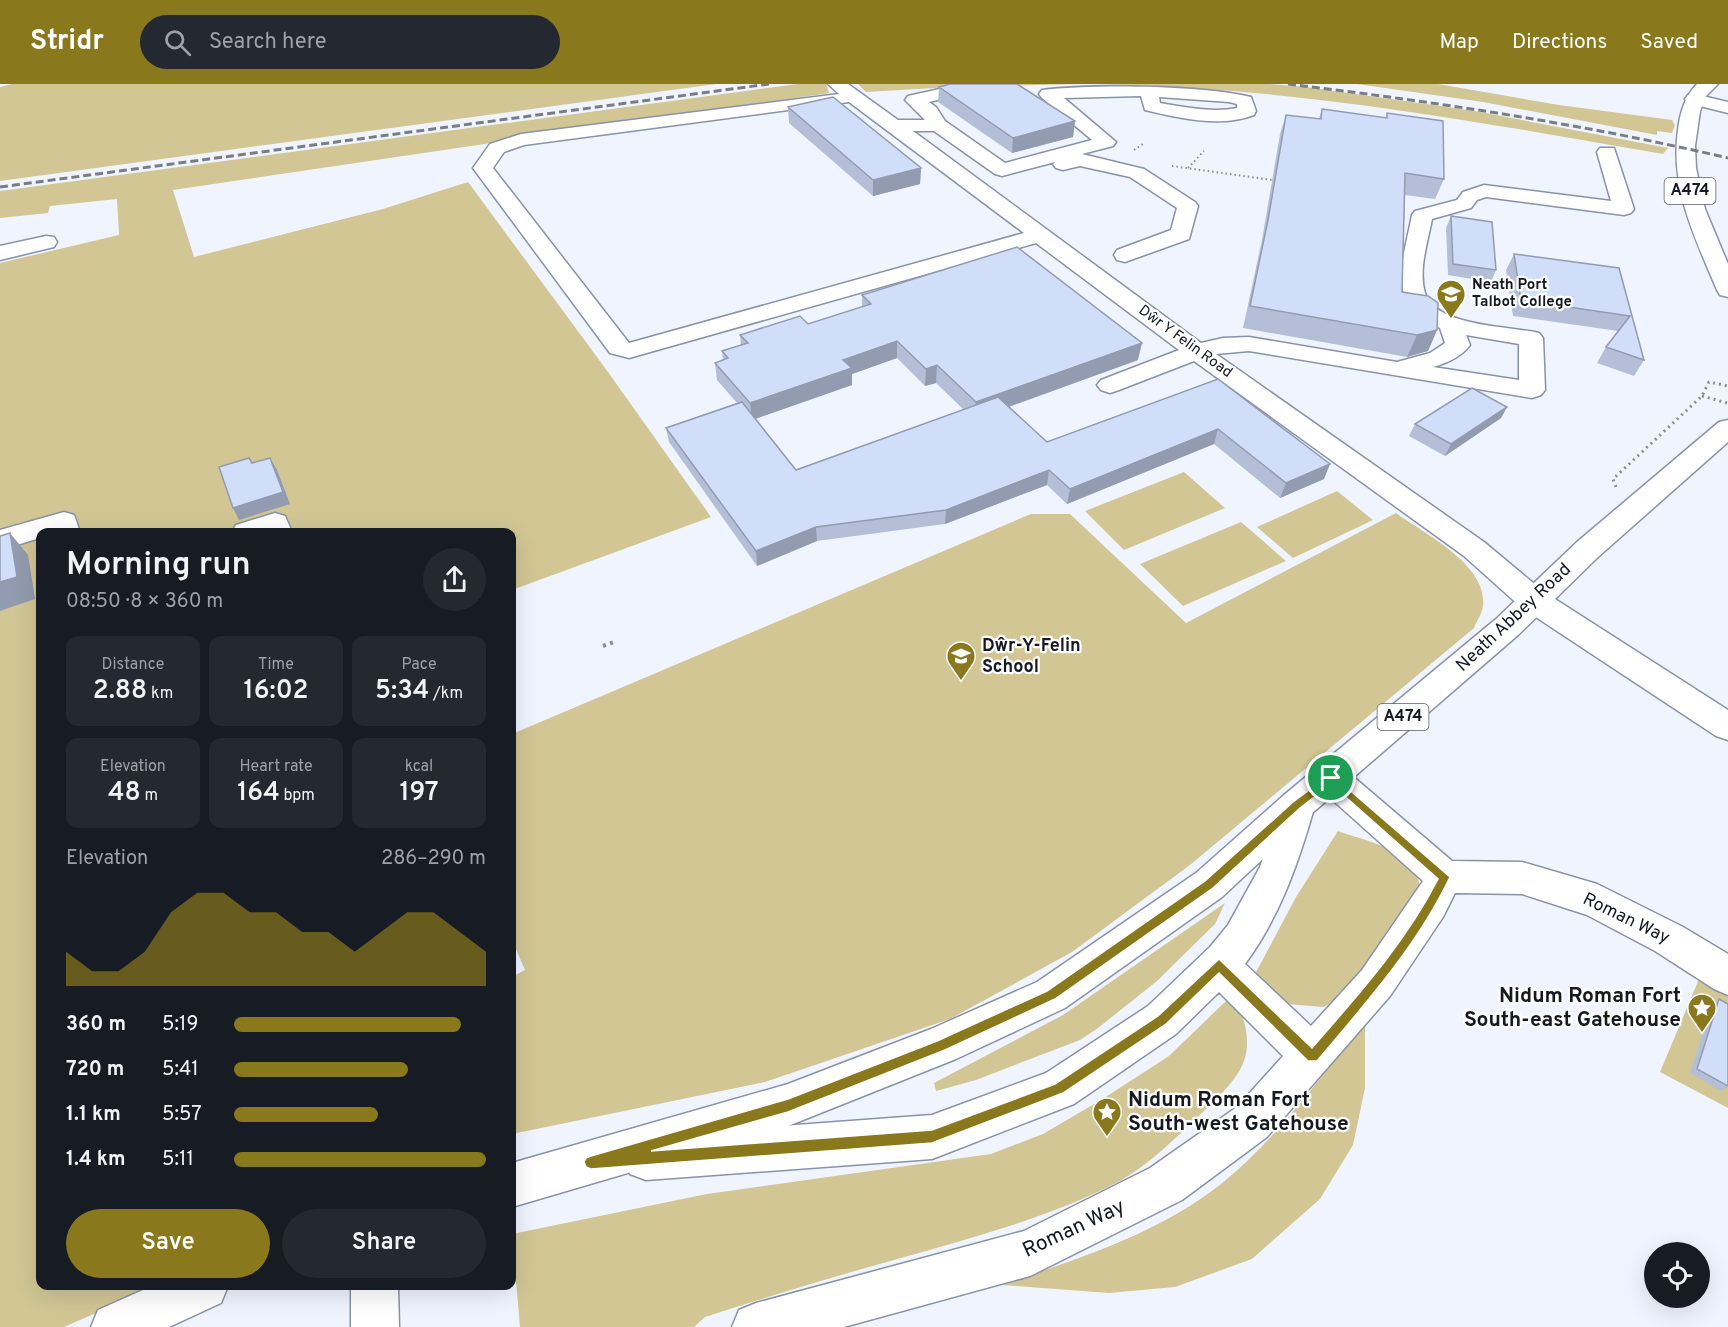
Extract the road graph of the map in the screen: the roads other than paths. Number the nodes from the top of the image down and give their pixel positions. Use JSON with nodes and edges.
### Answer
{"nodes":[{"id":1,"x":1701,"y":89,"type":"edge"},
{"id":2,"x":846,"y":91,"type":"edge"},
{"id":3,"x":1150,"y":92,"type":"dead end"},
{"id":4,"x":944,"y":93,"type":"edge"},
{"id":5,"x":1728,"y":108,"type":"edge"},
{"id":6,"x":938,"y":125,"type":"junction"},
{"id":7,"x":893,"y":126,"type":"junction"},
{"id":8,"x":1607,"y":152,"type":"dead end"},
{"id":9,"x":974,"y":187,"type":"junction"},
{"id":10,"x":1040,"y":235,"type":"junction"},
{"id":11,"x":46,"y":242,"type":"dead end"},
{"id":12,"x":0,"y":253,"type":"edge"},
{"id":13,"x":1125,"y":255,"type":"dead end"},
{"id":14,"x":1728,"y":290,"type":"edge"},
{"id":15,"x":1450,"y":325,"type":"junction"},
{"id":16,"x":1197,"y":352,"type":"junction"},
{"id":17,"x":1397,"y":369,"type":"junction"},
{"id":18,"x":1110,"y":385,"type":"dead end"},
{"id":19,"x":1728,"y":428,"type":"edge"},
{"id":20,"x":43,"y":528,"type":"edge"},
{"id":21,"x":65,"y":528,"type":"edge"},
{"id":22,"x":259,"y":528,"type":"edge"},
{"id":23,"x":277,"y":528,"type":"edge"},
{"id":24,"x":36,"y":530,"type":"edge"},
{"id":25,"x":0,"y":540,"type":"edge"},
{"id":26,"x":1533,"y":600,"type":"junction"},
{"id":27,"x":1728,"y":727,"type":"edge"},
{"id":28,"x":1331,"y":778,"type":"junction"},
{"id":29,"x":1297,"y":805,"type":"junction"},
{"id":30,"x":1444,"y":877,"type":"junction"},
{"id":31,"x":1219,"y":965,"type":"junction"},
{"id":32,"x":1728,"y":976,"type":"edge"},
{"id":33,"x":1312,"y":1056,"type":"junction"},
{"id":34,"x":591,"y":1162,"type":"junction"},
{"id":35,"x":516,"y":1184,"type":"edge"},
{"id":36,"x":195,"y":1290,"type":"edge"},
{"id":37,"x":375,"y":1290,"type":"edge"},
{"id":38,"x":114,"y":1327,"type":"edge"},
{"id":39,"x":375,"y":1327,"type":"edge"},
{"id":40,"x":756,"y":1327,"type":"edge"}],
"edges":[{"from":1,"to":5,"type":"street"},
{"from":1,"to":14,"type":"street","number":"A474"},
{"from":2,"to":7,"type":"street","name":"Dŵr Y Felin Road"},
{"from":2,"to":10,"type":"street"},
{"from":3,"to":6,"type":"street"},
{"from":4,"to":6,"type":"street"},
{"from":6,"to":7,"type":"street"},
{"from":7,"to":9,"type":"street","name":"Dŵr Y Felin Road"},
{"from":8,"to":15,"type":"street"},
{"from":9,"to":10,"type":"street","name":"Dŵr Y Felin Road"},
{"from":9,"to":13,"type":"street"},
{"from":10,"to":16,"type":"street","name":"Dŵr Y Felin Road"},
{"from":11,"to":12,"type":"street"},
{"from":15,"to":17,"type":"street"},
{"from":15,"to":17,"type":"street"},
{"from":16,"to":17,"type":"street"},
{"from":16,"to":18,"type":"street"},
{"from":16,"to":26,"type":"street","name":"Dŵr Y Felin Road"},
{"from":19,"to":26,"type":"street","name":"Neath Abbey Road","number":"A474"},
{"from":20,"to":21,"type":"street"},
{"from":22,"to":23,"type":"street"},
{"from":24,"to":25,"type":"street"},
{"from":26,"to":27,"type":"street","name":"Dŵr Y Felin Road"},
{"from":26,"to":28,"type":"street","name":"Neath Abbey Road","number":"A474"},
{"from":28,"to":29,"type":"street","name":"Neath Abbey Road","number":"A474"},
{"from":28,"to":30,"type":"street"},
{"from":29,"to":31,"type":"street","name":"Neath Abbey Road"},
{"from":29,"to":34,"type":"street","name":"Neath Abbey Road","number":"A474"},
{"from":30,"to":32,"type":"street","name":"Roman Way"},
{"from":30,"to":33,"type":"street","name":"Roman Way"},
{"from":31,"to":33,"type":"street"},
{"from":31,"to":34,"type":"street","name":"Neath Abbey Road"},
{"from":33,"to":40,"type":"street","name":"Roman Way"},
{"from":34,"to":35,"type":"street","name":"Neath Abbey Road","number":"A474"},
{"from":36,"to":38,"type":"street"},
{"from":37,"to":39,"type":"street"}]}
